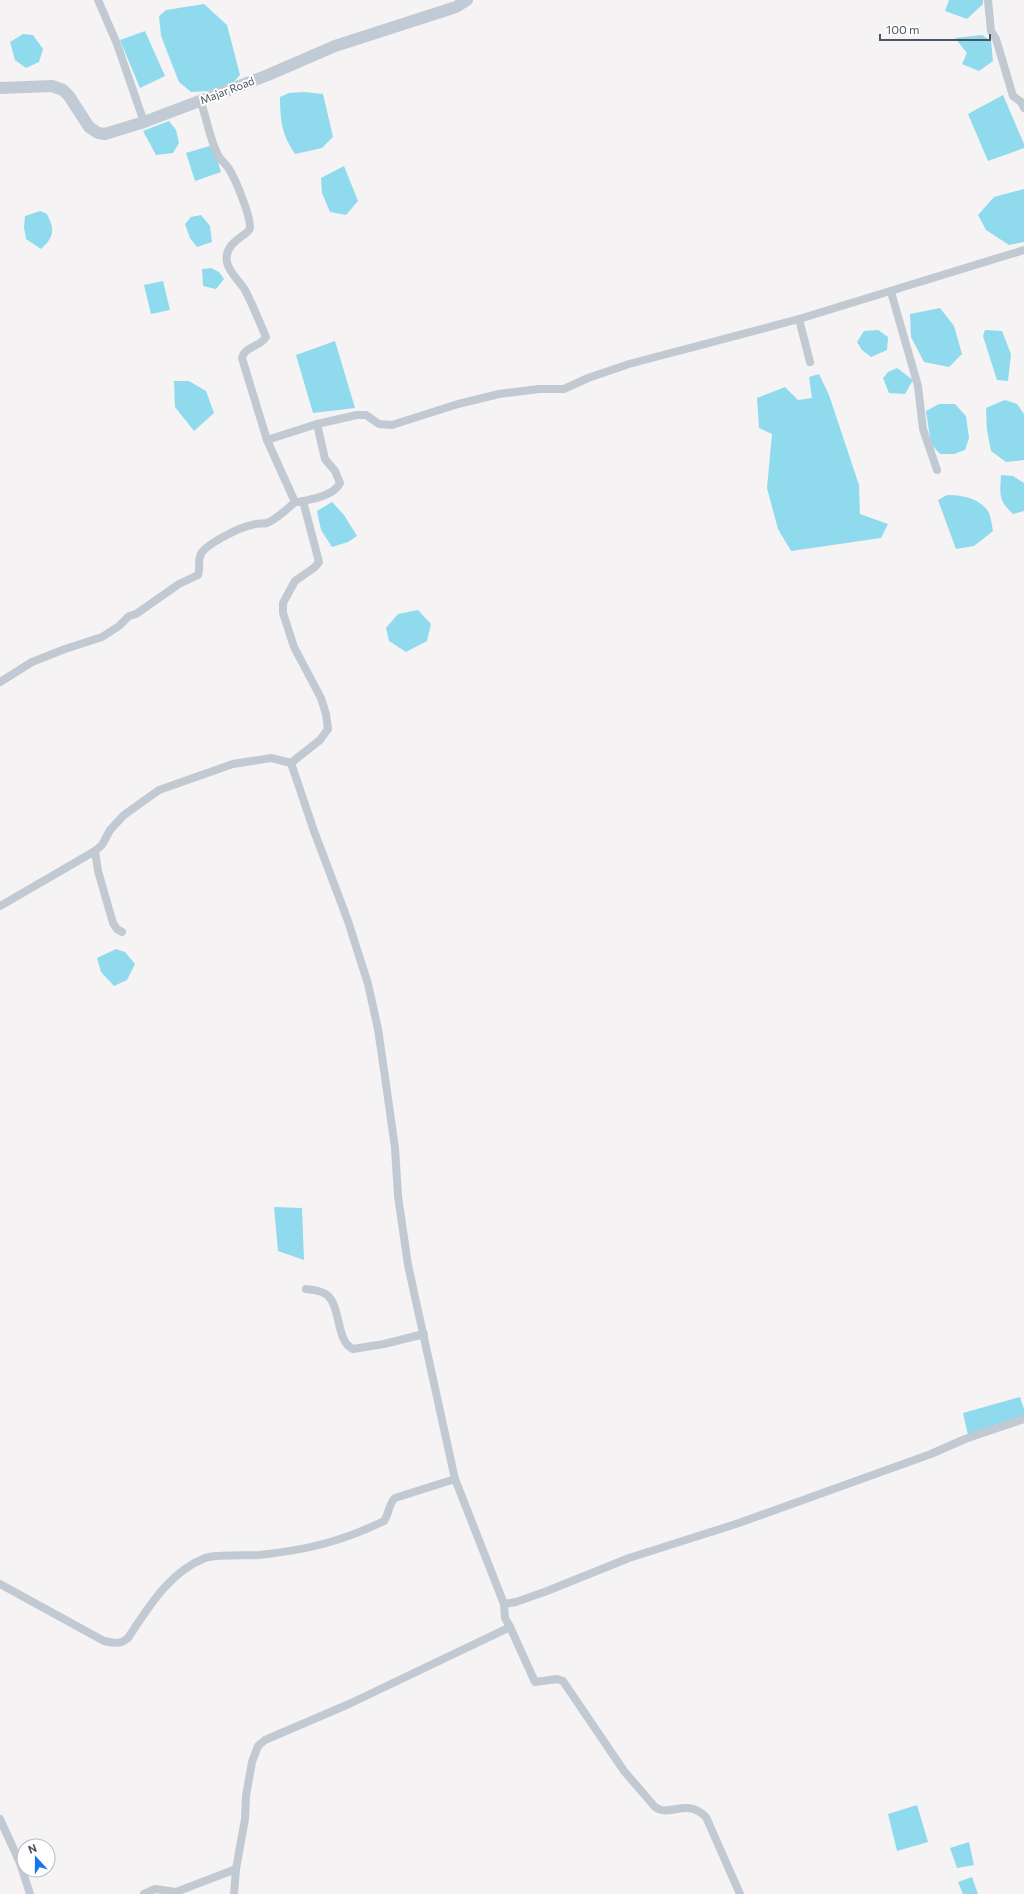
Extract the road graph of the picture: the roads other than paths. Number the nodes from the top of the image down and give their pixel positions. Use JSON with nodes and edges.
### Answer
{"nodes":[{"id":1,"x":98,"y":0,"type":"edge"},
{"id":2,"x":468,"y":0,"type":"edge"},
{"id":3,"x":988,"y":0,"type":"edge"},
{"id":4,"x":0,"y":88,"type":"edge"},
{"id":5,"x":200,"y":100,"type":"junction"},
{"id":6,"x":1024,"y":108,"type":"edge"},
{"id":7,"x":144,"y":122,"type":"junction"},
{"id":8,"x":1024,"y":250,"type":"edge"},
{"id":9,"x":891,"y":292,"type":"junction"},
{"id":10,"x":799,"y":320,"type":"junction"},
{"id":11,"x":810,"y":362,"type":"dead end"},
{"id":12,"x":317,"y":424,"type":"junction"},
{"id":13,"x":267,"y":440,"type":"junction"},
{"id":14,"x":936,"y":470,"type":"dead end"},
{"id":15,"x":299,"y":502,"type":"junction"},
{"id":16,"x":0,"y":682,"type":"edge"},
{"id":17,"x":291,"y":763,"type":"junction"},
{"id":18,"x":95,"y":851,"type":"junction"},
{"id":19,"x":0,"y":906,"type":"edge"},
{"id":20,"x":122,"y":932,"type":"dead end"},
{"id":21,"x":306,"y":1288,"type":"dead end"},
{"id":22,"x":424,"y":1334,"type":"junction"},
{"id":23,"x":1024,"y":1419,"type":"edge"},
{"id":24,"x":455,"y":1479,"type":"junction"},
{"id":25,"x":0,"y":1584,"type":"edge"},
{"id":26,"x":504,"y":1604,"type":"junction"},
{"id":27,"x":510,"y":1627,"type":"junction"},
{"id":28,"x":0,"y":1819,"type":"edge"},
{"id":29,"x":236,"y":1869,"type":"junction"},
{"id":30,"x":30,"y":1894,"type":"edge"},
{"id":31,"x":144,"y":1894,"type":"edge"},
{"id":32,"x":234,"y":1894,"type":"edge"},
{"id":33,"x":740,"y":1894,"type":"edge"}],
"edges":[{"from":1,"to":7,"type":"street"},
{"from":2,"to":5,"type":"main road","name":"Majar Road"},
{"from":3,"to":6,"type":"street"},
{"from":4,"to":7,"type":"main road","name":"Majar Road"},
{"from":5,"to":7,"type":"main road","name":"Majar Road"},
{"from":5,"to":13,"type":"street"},
{"from":8,"to":9,"type":"street"},
{"from":9,"to":10,"type":"street"},
{"from":9,"to":14,"type":"street"},
{"from":10,"to":11,"type":"street"},
{"from":10,"to":12,"type":"street"},
{"from":12,"to":13,"type":"street"},
{"from":12,"to":15,"type":"street"},
{"from":13,"to":15,"type":"street"},
{"from":15,"to":16,"type":"street"},
{"from":15,"to":17,"type":"street"},
{"from":17,"to":18,"type":"street"},
{"from":17,"to":22,"type":"street"},
{"from":18,"to":19,"type":"street"},
{"from":18,"to":20,"type":"street"},
{"from":21,"to":22,"type":"street"},
{"from":22,"to":24,"type":"street"},
{"from":23,"to":26,"type":"street"},
{"from":24,"to":25,"type":"street"},
{"from":24,"to":26,"type":"street"},
{"from":26,"to":27,"type":"street"},
{"from":27,"to":29,"type":"street"},
{"from":27,"to":33,"type":"street"},
{"from":28,"to":30,"type":"street"},
{"from":29,"to":31,"type":"street"},
{"from":29,"to":32,"type":"street"}]}
